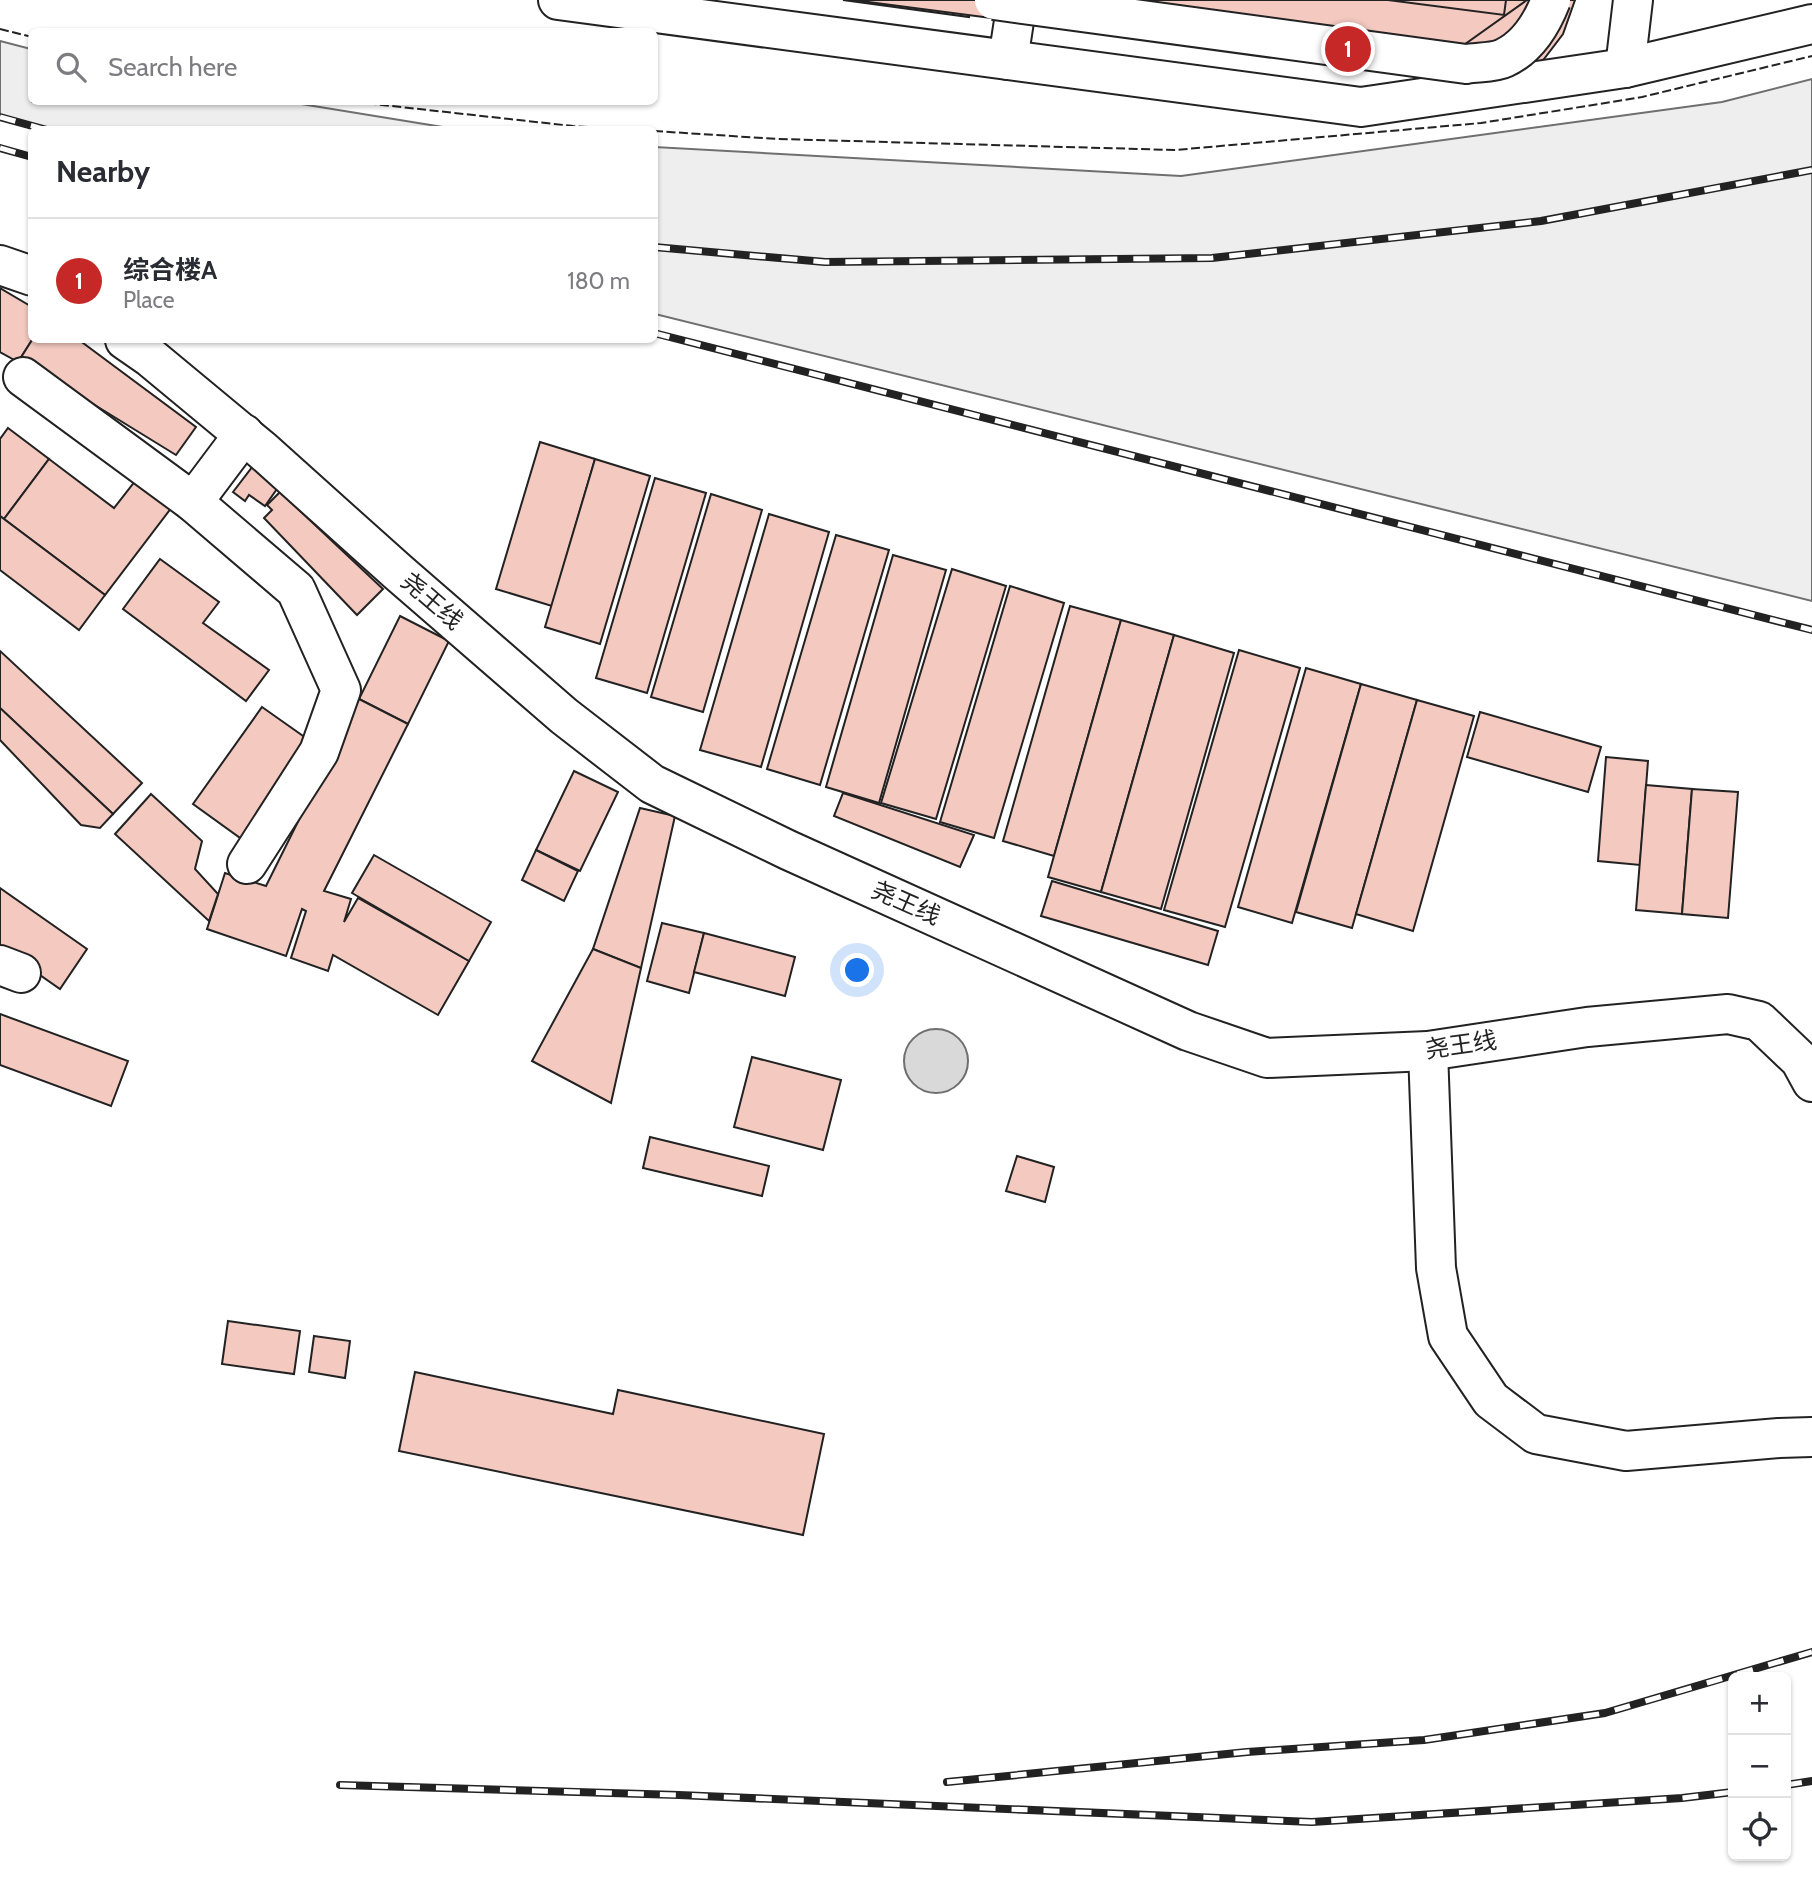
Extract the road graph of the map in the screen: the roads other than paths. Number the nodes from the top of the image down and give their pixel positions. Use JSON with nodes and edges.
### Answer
{"nodes":[{"id":1,"x":558,"y":0,"type":"edge"},
{"id":2,"x":1551,"y":0,"type":"edge"},
{"id":3,"x":1633,"y":0,"type":"edge"},
{"id":4,"x":1004,"y":11,"type":"edge"},
{"id":5,"x":1812,"y":24,"type":"edge"},
{"id":6,"x":1009,"y":60,"type":"junction"},
{"id":7,"x":1625,"y":68,"type":"junction"},
{"id":8,"x":0,"y":265,"type":"edge"},
{"id":9,"x":28,"y":275,"type":"edge"},
{"id":10,"x":129,"y":343,"type":"edge"},
{"id":11,"x":23,"y":377,"type":"dead end"},
{"id":12,"x":244,"y":434,"type":"junction"},
{"id":13,"x":193,"y":502,"type":"junction"},
{"id":14,"x":247,"y":864,"type":"dead end"},
{"id":15,"x":1428,"y":1051,"type":"junction"},
{"id":16,"x":1812,"y":1082,"type":"edge"},
{"id":17,"x":1812,"y":1437,"type":"edge"}],
"edges":[{"from":1,"to":6,"type":"street"},
{"from":2,"to":4,"type":"street","bridge":true},
{"from":3,"to":7,"type":"street"},
{"from":4,"to":6,"type":"street"},
{"from":5,"to":7,"type":"street"},
{"from":6,"to":7,"type":"street"},
{"from":8,"to":9,"type":"street"},
{"from":10,"to":12,"type":"street","name":"尧王线"},
{"from":11,"to":13,"type":"street"},
{"from":12,"to":13,"type":"street"},
{"from":12,"to":15,"type":"street","name":"尧王线"},
{"from":13,"to":14,"type":"street"},
{"from":15,"to":16,"type":"street","name":"尧王线"},
{"from":15,"to":17,"type":"street"}]}
